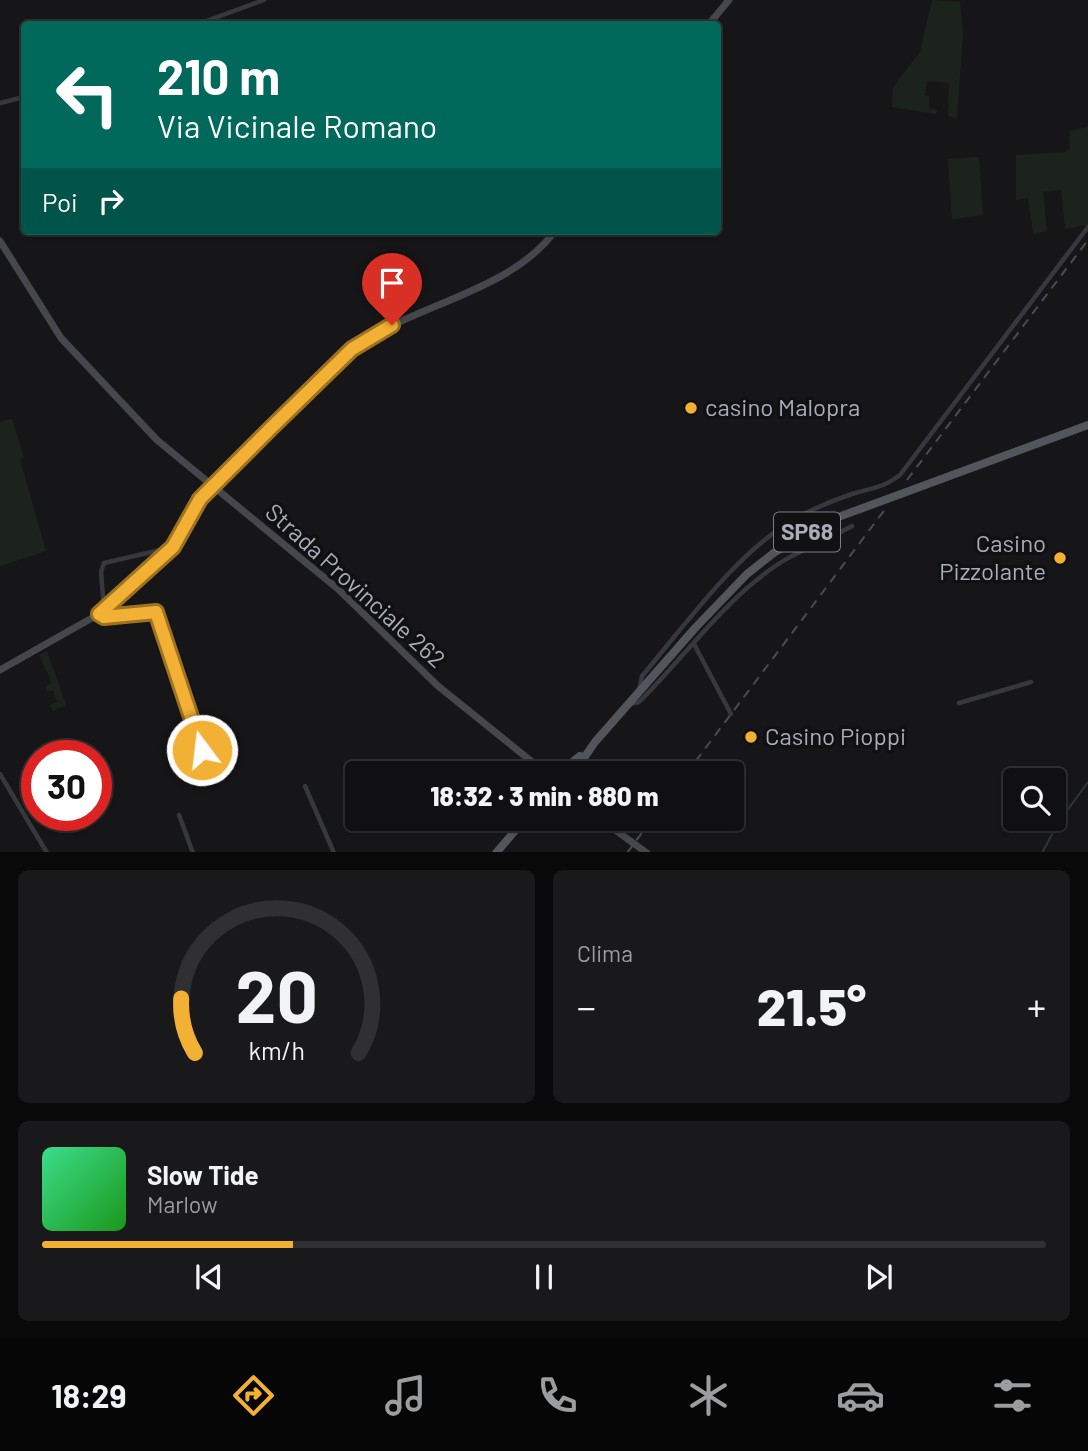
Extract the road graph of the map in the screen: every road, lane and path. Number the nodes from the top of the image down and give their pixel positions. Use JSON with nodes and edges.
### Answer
{"nodes":[{"id":1,"x":264,"y":0,"type":"edge"},
{"id":2,"x":729,"y":0,"type":"edge"},
{"id":3,"x":206,"y":21,"type":"edge"},
{"id":4,"x":712,"y":21,"type":"edge"},
{"id":5,"x":21,"y":98,"type":"edge"},
{"id":6,"x":0,"y":103,"type":"edge"},
{"id":7,"x":1088,"y":227,"type":"edge"},
{"id":8,"x":552,"y":235,"type":"edge"},
{"id":9,"x":0,"y":240,"type":"edge"},
{"id":10,"x":1088,"y":425,"type":"edge"},
{"id":11,"x":213,"y":486,"type":"junction"},
{"id":12,"x":852,"y":526,"type":"dead end"},
{"id":13,"x":173,"y":547,"type":"junction"},
{"id":14,"x":102,"y":612,"type":"junction"},
{"id":15,"x":693,"y":643,"type":"junction"},
{"id":16,"x":0,"y":670,"type":"edge"},
{"id":17,"x":1031,"y":682,"type":"dead end"},
{"id":18,"x":639,"y":692,"type":"junction"},
{"id":19,"x":629,"y":704,"type":"junction"},
{"id":20,"x":959,"y":704,"type":"dead end"},
{"id":21,"x":731,"y":714,"type":"dead end"},
{"id":22,"x":595,"y":742,"type":"junction"},
{"id":23,"x":531,"y":761,"type":"edge"},
{"id":24,"x":572,"y":761,"type":"edge"},
{"id":25,"x":582,"y":761,"type":"edge"},
{"id":26,"x":208,"y":773,"type":"dead end"},
{"id":27,"x":0,"y":774,"type":"edge"},
{"id":28,"x":305,"y":786,"type":"dead end"},
{"id":29,"x":179,"y":815,"type":"dead end"},
{"id":30,"x":515,"y":831,"type":"edge"},
{"id":31,"x":617,"y":831,"type":"edge"},
{"id":32,"x":47,"y":852,"type":"edge"},
{"id":33,"x":192,"y":852,"type":"edge"},
{"id":34,"x":334,"y":852,"type":"edge"},
{"id":35,"x":496,"y":852,"type":"edge"},
{"id":36,"x":647,"y":852,"type":"edge"}],
"edges":[{"from":1,"to":3,"type":"street"},
{"from":2,"to":4,"type":"street"},
{"from":5,"to":6,"type":"street"},
{"from":7,"to":18,"type":"street"},
{"from":8,"to":11,"type":"street"},
{"from":9,"to":11,"type":"street","name":"Strada Provinciale 262"},
{"from":10,"to":18,"type":"main road","number":"SP68"},
{"from":11,"to":13,"type":"street"},
{"from":11,"to":23,"type":"street","name":"Strada Provinciale 262"},
{"from":12,"to":15,"type":"street"},
{"from":13,"to":14,"type":"street"},
{"from":13,"to":14,"type":"street"},
{"from":14,"to":16,"type":"street"},
{"from":14,"to":26,"type":"street"},
{"from":15,"to":19,"type":"street"},
{"from":15,"to":21,"type":"street"},
{"from":17,"to":20,"type":"street"},
{"from":18,"to":19,"type":"main road","number":"SP68"},
{"from":19,"to":22,"type":"main road","number":"SP68"},
{"from":22,"to":24,"type":"main road","number":"SP68"},
{"from":22,"to":25,"type":"main road","number":"SP68"},
{"from":27,"to":32,"type":"street"},
{"from":28,"to":34,"type":"street"},
{"from":29,"to":33,"type":"street"},
{"from":30,"to":35,"type":"main road"},
{"from":31,"to":36,"type":"street"}]}
